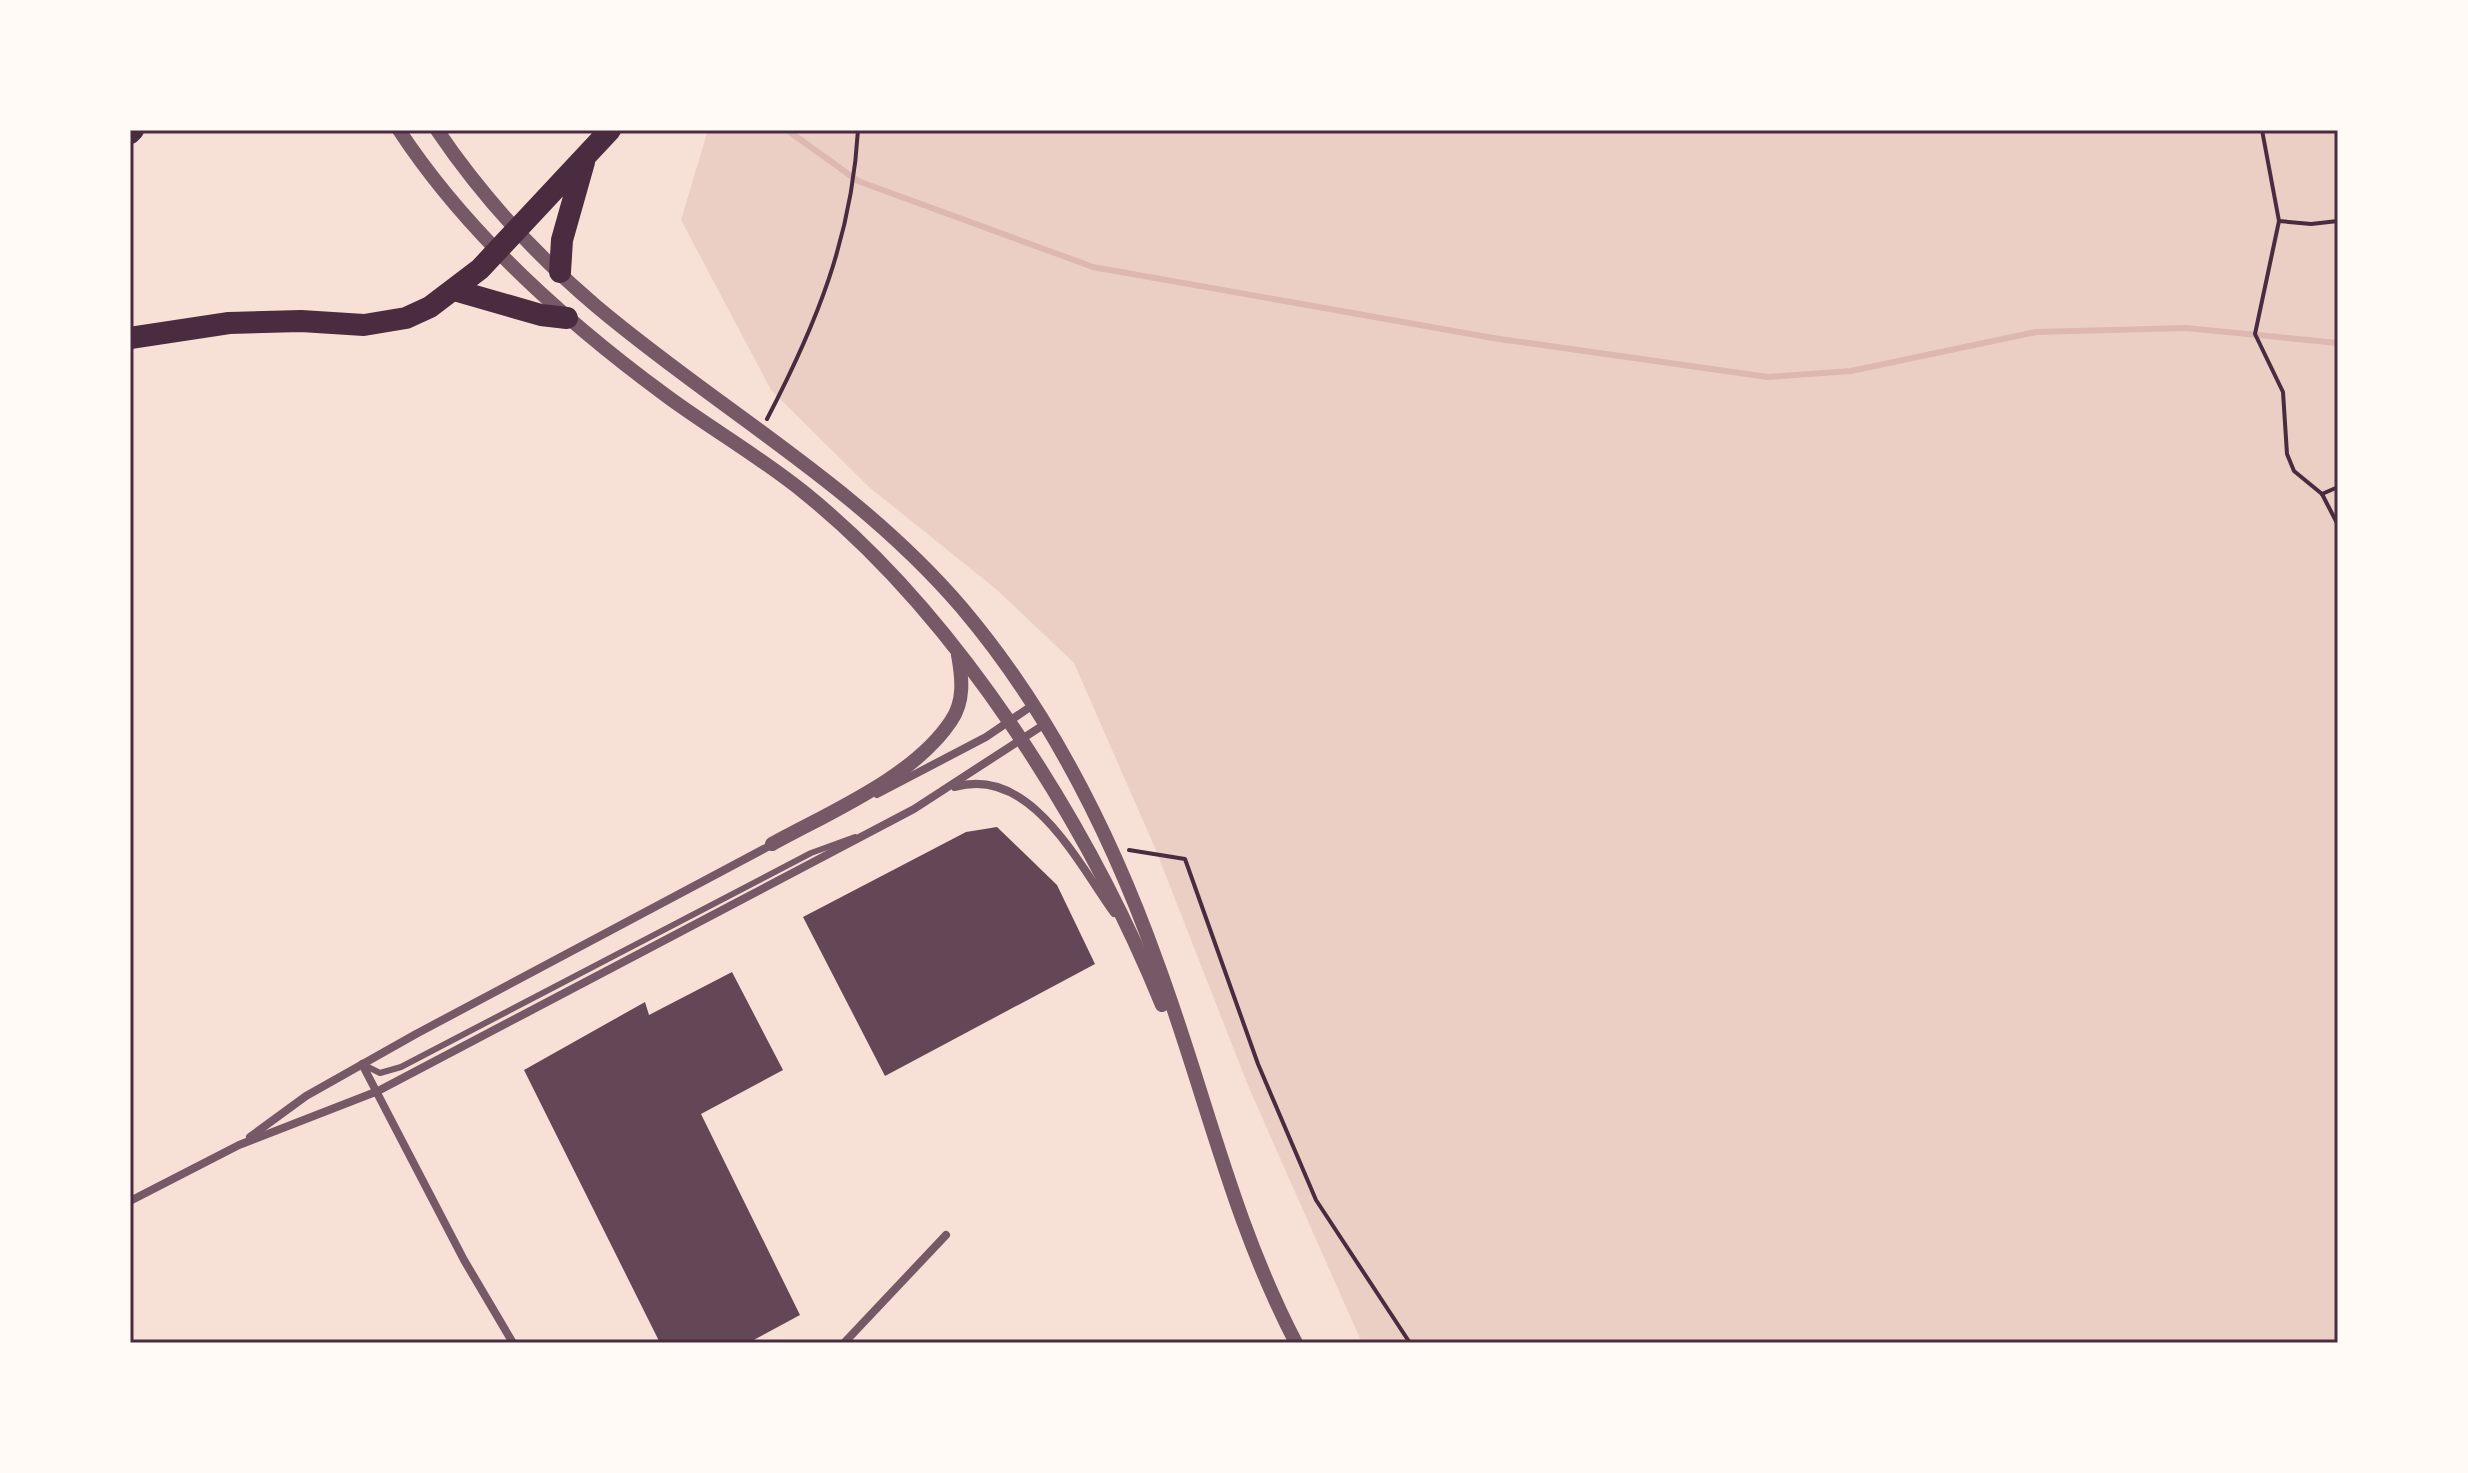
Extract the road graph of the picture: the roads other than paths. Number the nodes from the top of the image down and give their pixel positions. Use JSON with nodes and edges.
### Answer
{"nodes":[{"id":1,"x":399,"y":130,"type":"edge"},
{"id":2,"x":437,"y":130,"type":"edge"},
{"id":3,"x":610,"y":130,"type":"edge"},
{"id":4,"x":584,"y":161,"type":"junction"},
{"id":5,"x":517,"y":230,"type":"junction"},
{"id":6,"x":499,"y":251,"type":"junction"},
{"id":7,"x":560,"y":272,"type":"junction"},
{"id":8,"x":454,"y":290,"type":"junction"},
{"id":9,"x":567,"y":318,"type":"junction"},
{"id":10,"x":130,"y":338,"type":"edge"},
{"id":11,"x":958,"y":653,"type":"junction"},
{"id":12,"x":1033,"y":705,"type":"junction"},
{"id":13,"x":1008,"y":723,"type":"junction"},
{"id":14,"x":1045,"y":724,"type":"junction"},
{"id":15,"x":1019,"y":741,"type":"junction"},
{"id":16,"x":946,"y":790,"type":"junction"},
{"id":17,"x":877,"y":829,"type":"junction"},
{"id":18,"x":772,"y":844,"type":"junction"},
{"id":19,"x":1135,"y":943,"type":"junction"},
{"id":20,"x":362,"y":1064,"type":"junction"},
{"id":21,"x":378,"y":1091,"type":"junction"},
{"id":22,"x":1197,"y":1091,"type":"junction"},
{"id":23,"x":239,"y":1145,"type":"junction"},
{"id":24,"x":130,"y":1201,"type":"edge"},
{"id":25,"x":946,"y":1235,"type":"dead end"},
{"id":26,"x":512,"y":1343,"type":"edge"},
{"id":27,"x":844,"y":1343,"type":"edge"},
{"id":28,"x":1296,"y":1343,"type":"edge"}],
"edges":[{"from":1,"to":6,"type":"street"},
{"from":2,"to":5,"type":"street"},
{"from":3,"to":4,"type":"highway"},
{"from":4,"to":5,"type":"highway"},
{"from":4,"to":7,"type":"highway"},
{"from":5,"to":6,"type":"highway"},
{"from":5,"to":7,"type":"street"},
{"from":6,"to":8,"type":"highway"},
{"from":6,"to":9,"type":"street"},
{"from":7,"to":12,"type":"street"},
{"from":8,"to":9,"type":"highway"},
{"from":8,"to":10,"type":"highway"},
{"from":9,"to":11,"type":"street"},
{"from":11,"to":13,"type":"street"},
{"from":11,"to":18,"type":"street"},
{"from":12,"to":13,"type":"street"},
{"from":12,"to":14,"type":"street"},
{"from":13,"to":15,"type":"street"},
{"from":13,"to":18,"type":"street"},
{"from":14,"to":15,"type":"street"},
{"from":14,"to":22,"type":"street"},
{"from":15,"to":16,"type":"street"},
{"from":15,"to":19,"type":"street"},
{"from":16,"to":17,"type":"street"},
{"from":16,"to":19,"type":"street"},
{"from":17,"to":20,"type":"lane"},
{"from":17,"to":21,"type":"street"},
{"from":18,"to":20,"type":"street"},
{"from":19,"to":22,"type":"street"},
{"from":20,"to":21,"type":"street"},
{"from":20,"to":23,"type":"street"},
{"from":21,"to":23,"type":"street"},
{"from":21,"to":26,"type":"street"},
{"from":22,"to":28,"type":"street"},
{"from":23,"to":24,"type":"street"},
{"from":25,"to":27,"type":"street"}]}
